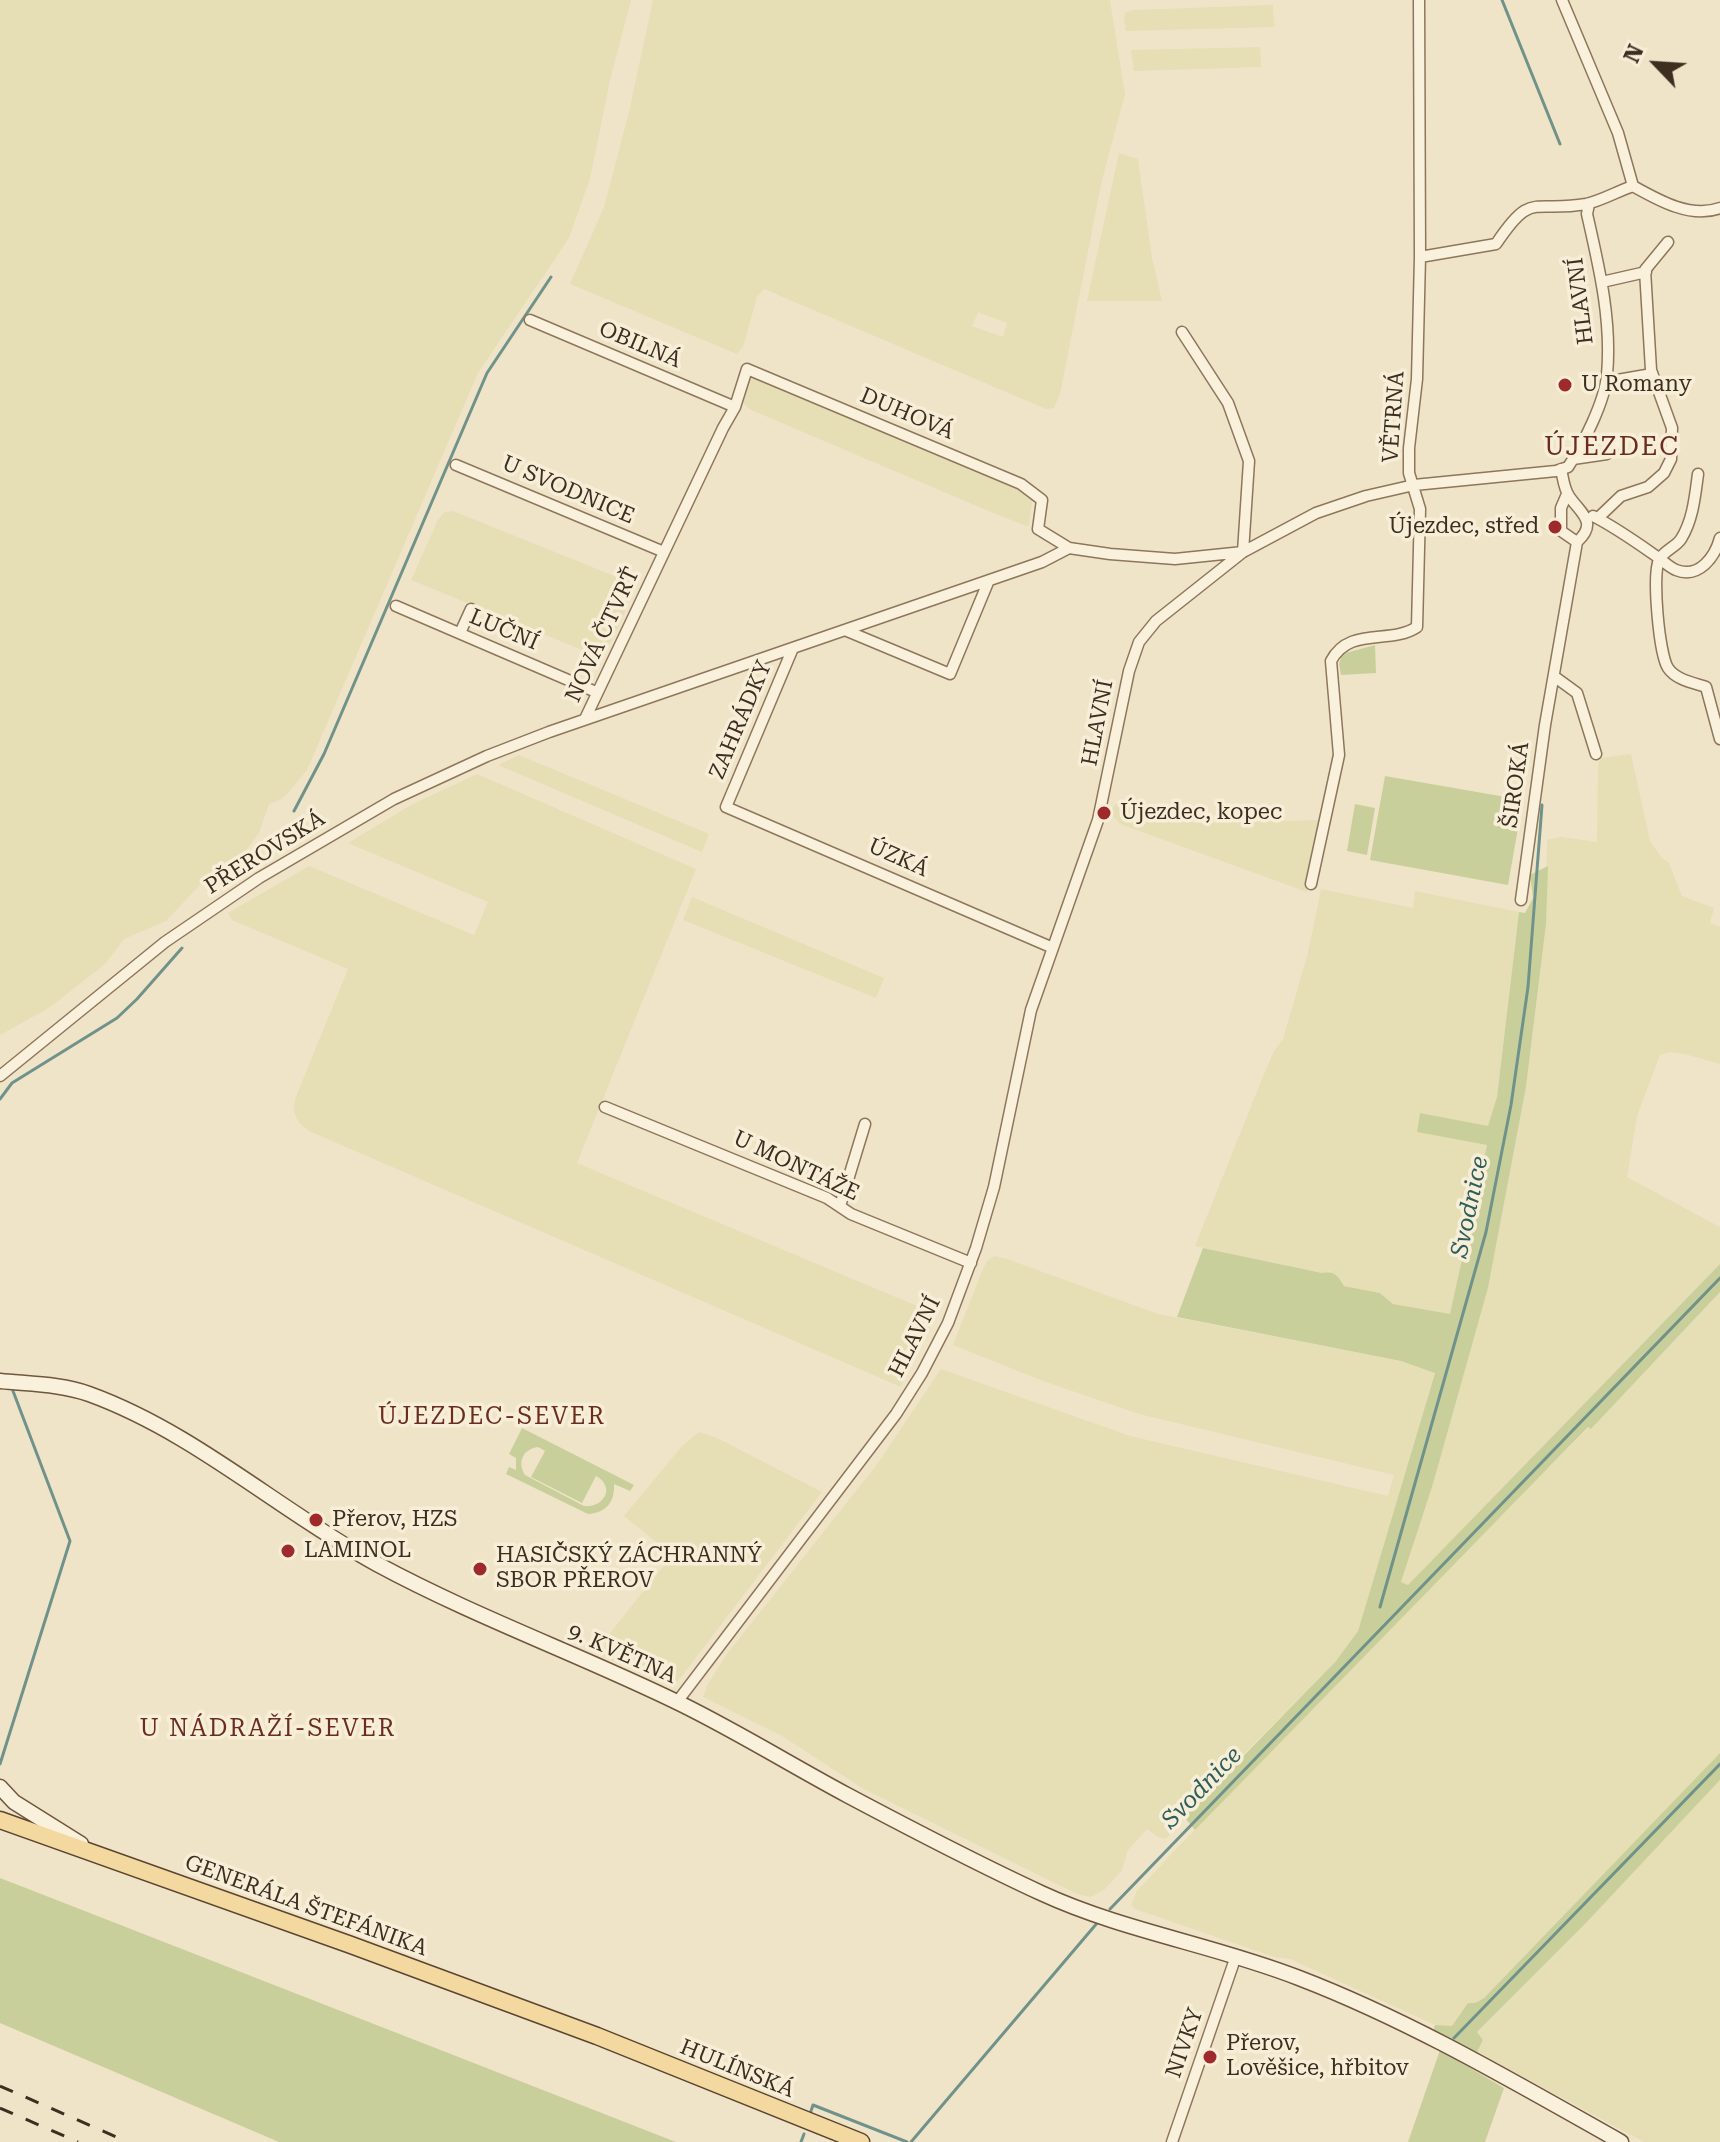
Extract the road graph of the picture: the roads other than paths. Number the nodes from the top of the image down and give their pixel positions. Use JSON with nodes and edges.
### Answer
{"nodes":[{"id":1,"x":1419,"y":0,"type":"edge"},
{"id":2,"x":1562,"y":0,"type":"edge"},
{"id":3,"x":1633,"y":186,"type":"junction"},
{"id":4,"x":1589,"y":204,"type":"junction"},
{"id":5,"x":1720,"y":208,"type":"edge"},
{"id":6,"x":1668,"y":242,"type":"dead end"},
{"id":7,"x":1420,"y":257,"type":"junction"},
{"id":8,"x":1646,"y":272,"type":"junction"},
{"id":9,"x":1602,"y":282,"type":"junction"},
{"id":10,"x":530,"y":320,"type":"dead end"},
{"id":11,"x":1182,"y":332,"type":"dead end"},
{"id":12,"x":753,"y":371,"type":"joint"},
{"id":13,"x":1652,"y":374,"type":"junction"},
{"id":14,"x":1606,"y":382,"type":"junction"},
{"id":15,"x":735,"y":407,"type":"junction"},
{"id":16,"x":1617,"y":443,"type":"dead end"},
{"id":17,"x":1573,"y":459,"type":"junction"},
{"id":18,"x":456,"y":465,"type":"dead end"},
{"id":19,"x":1561,"y":469,"type":"junction"},
{"id":20,"x":1698,"y":474,"type":"dead end"},
{"id":21,"x":1414,"y":485,"type":"junction"},
{"id":22,"x":1567,"y":494,"type":"junction"},
{"id":23,"x":1582,"y":510,"type":"junction"},
{"id":24,"x":1598,"y":518,"type":"junction"},
{"id":25,"x":1720,"y":538,"type":"edge"},
{"id":26,"x":1577,"y":542,"type":"junction"},
{"id":27,"x":1069,"y":548,"type":"junction"},
{"id":28,"x":664,"y":552,"type":"junction"},
{"id":29,"x":1243,"y":552,"type":"junction"},
{"id":30,"x":1659,"y":558,"type":"junction"},
{"id":31,"x":989,"y":580,"type":"junction"},
{"id":32,"x":396,"y":606,"type":"dead end"},
{"id":33,"x":471,"y":609,"type":"dead end"},
{"id":34,"x":847,"y":631,"type":"junction"},
{"id":35,"x":460,"y":633,"type":"junction"},
{"id":36,"x":793,"y":648,"type":"junction"},
{"id":37,"x":1555,"y":677,"type":"junction"},
{"id":38,"x":596,"y":692,"type":"junction"},
{"id":39,"x":585,"y":719,"type":"junction"},
{"id":40,"x":1720,"y":739,"type":"edge"},
{"id":41,"x":1596,"y":754,"type":"dead end"},
{"id":42,"x":726,"y":807,"type":"joint"},
{"id":43,"x":1311,"y":884,"type":"dead end"},
{"id":44,"x":1521,"y":900,"type":"dead end"},
{"id":45,"x":1053,"y":948,"type":"junction"},
{"id":46,"x":0,"y":1076,"type":"edge"},
{"id":47,"x":605,"y":1107,"type":"dead end"},
{"id":48,"x":865,"y":1124,"type":"dead end"},
{"id":49,"x":840,"y":1206,"type":"junction"},
{"id":50,"x":971,"y":1263,"type":"junction"},
{"id":51,"x":3,"y":1382,"type":"edge"},
{"id":52,"x":677,"y":1702,"type":"junction"},
{"id":53,"x":0,"y":1787,"type":"edge"},
{"id":54,"x":0,"y":1820,"type":"edge"},
{"id":55,"x":0,"y":1831,"type":"edge"},
{"id":56,"x":98,"y":1855,"type":"junction"},
{"id":57,"x":1236,"y":1956,"type":"junction"},
{"id":58,"x":596,"y":2041,"type":"junction"},
{"id":59,"x":834,"y":2142,"type":"edge"},
{"id":60,"x":861,"y":2142,"type":"edge"},
{"id":61,"x":1172,"y":2142,"type":"edge"},
{"id":62,"x":1621,"y":2142,"type":"edge"}],
"edges":[{"from":1,"to":7,"type":"street","name":"VĚTRNÁ"},
{"from":2,"to":3,"type":"street"},
{"from":3,"to":4,"type":"street"},
{"from":3,"to":5,"type":"street"},
{"from":4,"to":7,"type":"street"},
{"from":4,"to":9,"type":"street","name":"HLAVNÍ"},
{"from":6,"to":8,"type":"street"},
{"from":7,"to":21,"type":"street","name":"VĚTRNÁ"},
{"from":8,"to":9,"type":"street"},
{"from":8,"to":13,"type":"street"},
{"from":9,"to":14,"type":"street","name":"HLAVNÍ"},
{"from":10,"to":15,"type":"street","name":"OBILNÁ"},
{"from":11,"to":29,"type":"street"},
{"from":12,"to":15,"type":"street","name":"NOVÁ ČTVRŤ"},
{"from":12,"to":27,"type":"street","name":"DUHOVÁ"},
{"from":13,"to":14,"type":"street"},
{"from":13,"to":24,"type":"street"},
{"from":14,"to":17,"type":"street","name":"HLAVNÍ"},
{"from":15,"to":28,"type":"street","name":"NOVÁ ČTVRŤ"},
{"from":16,"to":17,"type":"street"},
{"from":17,"to":19,"type":"street","name":"HLAVNÍ"},
{"from":18,"to":28,"type":"street","name":"U SVODNICE"},
{"from":19,"to":21,"type":"street","name":"HLAVNÍ"},
{"from":19,"to":22,"type":"street"},
{"from":20,"to":30,"type":"street"},
{"from":21,"to":29,"type":"street","name":"HLAVNÍ"},
{"from":21,"to":43,"type":"street","name":"VĚTRNÁ"},
{"from":22,"to":23,"type":"street"},
{"from":22,"to":26,"type":"street"},
{"from":23,"to":24,"type":"street"},
{"from":23,"to":26,"type":"street","name":"ŠIROKÁ"},
{"from":24,"to":30,"type":"street"},
{"from":25,"to":30,"type":"street"},
{"from":26,"to":37,"type":"street","name":"ŠIROKÁ"},
{"from":27,"to":29,"type":"street"},
{"from":27,"to":31,"type":"street","name":"NOVÁ ČTVRŤ"},
{"from":28,"to":38,"type":"street","name":"NOVÁ ČTVRŤ"},
{"from":29,"to":45,"type":"street","name":"HLAVNÍ"},
{"from":30,"to":40,"type":"street"},
{"from":31,"to":34,"type":"street","name":"NOVÁ ČTVRŤ"},
{"from":31,"to":34,"type":"street"},
{"from":32,"to":35,"type":"street","name":"LUČNÍ"},
{"from":33,"to":35,"type":"street"},
{"from":34,"to":36,"type":"street","name":"NOVÁ ČTVRŤ"},
{"from":35,"to":38,"type":"street","name":"LUČNÍ"},
{"from":36,"to":39,"type":"street","name":"NOVÁ ČTVRŤ"},
{"from":36,"to":42,"type":"street","name":"ZAHRÁDKY"},
{"from":37,"to":41,"type":"street"},
{"from":37,"to":44,"type":"street","name":"ŠIROKÁ"},
{"from":38,"to":39,"type":"street","name":"NOVÁ ČTVRŤ"},
{"from":39,"to":46,"type":"street","name":"PŘEROVSKÁ"},
{"from":42,"to":45,"type":"street","name":"ÚZKÁ"},
{"from":45,"to":50,"type":"street","name":"HLAVNÍ"},
{"from":47,"to":49,"type":"street","name":"U MONTÁŽE"},
{"from":48,"to":49,"type":"street"},
{"from":49,"to":50,"type":"street","name":"U MONTÁŽE"},
{"from":50,"to":52,"type":"street","name":"HLAVNÍ"},
{"from":51,"to":52,"type":"street","name":"9. KVĚTNA"},
{"from":52,"to":57,"type":"street","name":"9. KVĚTNA"},
{"from":53,"to":56,"type":"street"},
{"from":54,"to":56,"type":"main road","name":"GENERÁLA ŠTEFÁNIKA"},
{"from":55,"to":58,"type":"main road","name":"GENERÁLA ŠTEFÁNIKA"},
{"from":56,"to":58,"type":"main road","name":"GENERÁLA ŠTEFÁNIKA"},
{"from":57,"to":61,"type":"street","name":"NIVKY"},
{"from":57,"to":62,"type":"street","name":"9. KVĚTNA"},
{"from":58,"to":59,"type":"main road","name":"HULÍNSKÁ"},
{"from":58,"to":60,"type":"main road","name":"HULÍNSKÁ"}]}
